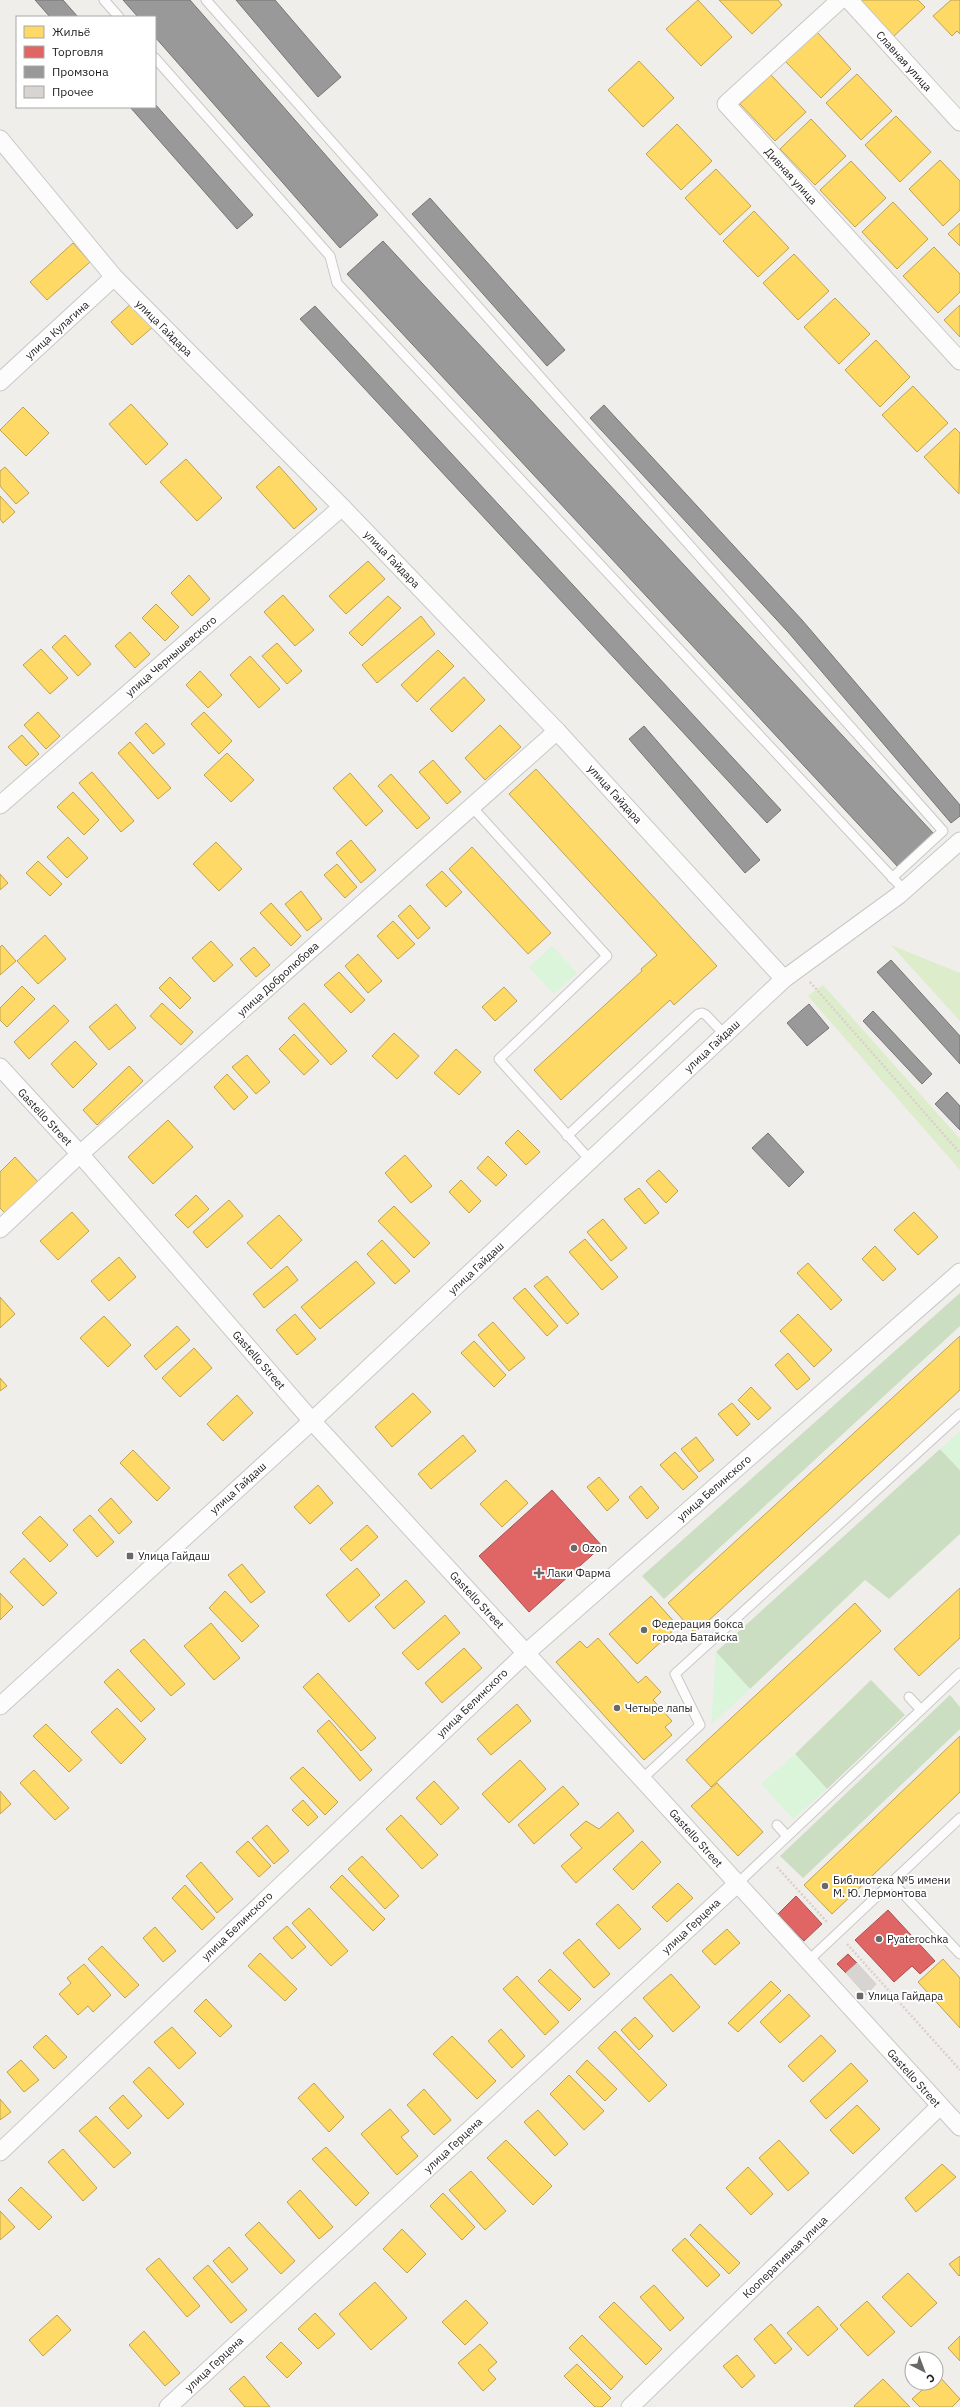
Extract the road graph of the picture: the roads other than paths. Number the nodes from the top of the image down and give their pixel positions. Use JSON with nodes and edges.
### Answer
{"nodes":[{"id":1,"x":104,"y":0,"type":"edge"},
{"id":2,"x":206,"y":0,"type":"edge"},
{"id":3,"x":840,"y":0,"type":"edge"},
{"id":4,"x":849,"y":0,"type":"edge"},
{"id":5,"x":118,"y":16,"type":"edge"},
{"id":6,"x":156,"y":59,"type":"edge"},
{"id":7,"x":960,"y":122,"type":"edge"},
{"id":8,"x":0,"y":139,"type":"edge"},
{"id":9,"x":114,"y":277,"type":"junction"},
{"id":10,"x":960,"y":361,"type":"edge"},
{"id":11,"x":0,"y":382,"type":"edge"},
{"id":12,"x":342,"y":507,"type":"junction"},
{"id":13,"x":557,"y":731,"type":"junction"},
{"id":14,"x":0,"y":805,"type":"edge"},
{"id":15,"x":472,"y":807,"type":"junction"},
{"id":16,"x":960,"y":841,"type":"edge"},
{"id":17,"x":892,"y":878,"type":"junction"},
{"id":18,"x":904,"y":890,"type":"junction"},
{"id":19,"x":784,"y":979,"type":"junction"},
{"id":20,"x":725,"y":1035,"type":"junction"},
{"id":21,"x":0,"y":1067,"type":"edge"},
{"id":22,"x":568,"y":1136,"type":"junction"},
{"id":23,"x":80,"y":1154,"type":"junction"},
{"id":24,"x":591,"y":1160,"type":"junction"},
{"id":25,"x":0,"y":1230,"type":"edge"},
{"id":26,"x":960,"y":1272,"type":"edge"},
{"id":27,"x":960,"y":1414,"type":"edge"},
{"id":28,"x":312,"y":1421,"type":"junction"},
{"id":29,"x":526,"y":1652,"type":"junction"},
{"id":30,"x":960,"y":1673,"type":"edge"},
{"id":31,"x":909,"y":1697,"type":"dead end"},
{"id":32,"x":0,"y":1706,"type":"edge"},
{"id":33,"x":921,"y":1710,"type":"junction"},
{"id":34,"x":642,"y":1779,"type":"junction"},
{"id":35,"x":960,"y":1818,"type":"edge"},
{"id":36,"x":777,"y":1825,"type":"dead end"},
{"id":37,"x":787,"y":1836,"type":"junction"},
{"id":38,"x":892,"y":1882,"type":"junction"},
{"id":39,"x":738,"y":1884,"type":"junction"},
{"id":40,"x":960,"y":1954,"type":"edge"},
{"id":41,"x":808,"y":1960,"type":"junction"},
{"id":42,"x":940,"y":2106,"type":"junction"},
{"id":43,"x":960,"y":2128,"type":"edge"},
{"id":44,"x":0,"y":2152,"type":"edge"},
{"id":45,"x":168,"y":2407,"type":"edge"},
{"id":46,"x":630,"y":2407,"type":"edge"}],
"edges":[{"from":1,"to":5,"type":"lane"},
{"from":2,"to":17,"type":"lane"},
{"from":3,"to":10,"type":"street","name":"Дивная улица"},
{"from":4,"to":7,"type":"street","name":"Славная улица"},
{"from":6,"to":17,"type":"lane"},
{"from":8,"to":9,"type":"street","name":"улица Гайдара"},
{"from":9,"to":11,"type":"street","name":"улица Кулагина"},
{"from":9,"to":12,"type":"street","name":"улица Гайдара"},
{"from":12,"to":13,"type":"street","name":"улица Гайдара"},
{"from":12,"to":14,"type":"street","name":"улица Чернышевского"},
{"from":13,"to":15,"type":"street","name":"улица Добролюбова"},
{"from":13,"to":19,"type":"street","name":"улица Гайдара"},
{"from":15,"to":22,"type":"lane"},
{"from":15,"to":23,"type":"street","name":"улица Добролюбова"},
{"from":16,"to":18,"type":"street","name":"улица Гайдаш"},
{"from":17,"to":18,"type":"lane"},
{"from":18,"to":19,"type":"street","name":"улица Гайдаш"},
{"from":19,"to":20,"type":"street","name":"улица Гайдаш"},
{"from":20,"to":22,"type":"lane"},
{"from":20,"to":24,"type":"street","name":"улица Гайдаш"},
{"from":21,"to":23,"type":"street","name":"Gastello Street"},
{"from":22,"to":24,"type":"lane"},
{"from":23,"to":25,"type":"street","name":"улица Добролюбова"},
{"from":23,"to":28,"type":"street","name":"Gastello Street"},
{"from":24,"to":28,"type":"street","name":"улица Гайдаш"},
{"from":26,"to":29,"type":"street","name":"улица Белинского"},
{"from":27,"to":34,"type":"lane"},
{"from":28,"to":29,"type":"street","name":"Gastello Street"},
{"from":28,"to":32,"type":"street","name":"улица Гайдаш"},
{"from":29,"to":34,"type":"street","name":"Gastello Street"},
{"from":29,"to":44,"type":"street","name":"улица Белинского"},
{"from":30,"to":33,"type":"lane"},
{"from":31,"to":33,"type":"lane"},
{"from":33,"to":37,"type":"lane"},
{"from":34,"to":39,"type":"street","name":"Gastello Street"},
{"from":35,"to":38,"type":"lane"},
{"from":36,"to":37,"type":"lane"},
{"from":37,"to":39,"type":"lane"},
{"from":38,"to":40,"type":"lane"},
{"from":38,"to":41,"type":"lane"},
{"from":39,"to":41,"type":"street","name":"Gastello Street"},
{"from":39,"to":45,"type":"street","name":"улица Герцена"},
{"from":41,"to":42,"type":"street","name":"Gastello Street"},
{"from":42,"to":43,"type":"street","name":"Gastello Street"},
{"from":42,"to":46,"type":"street","name":"Кооперативная улица"}]}
